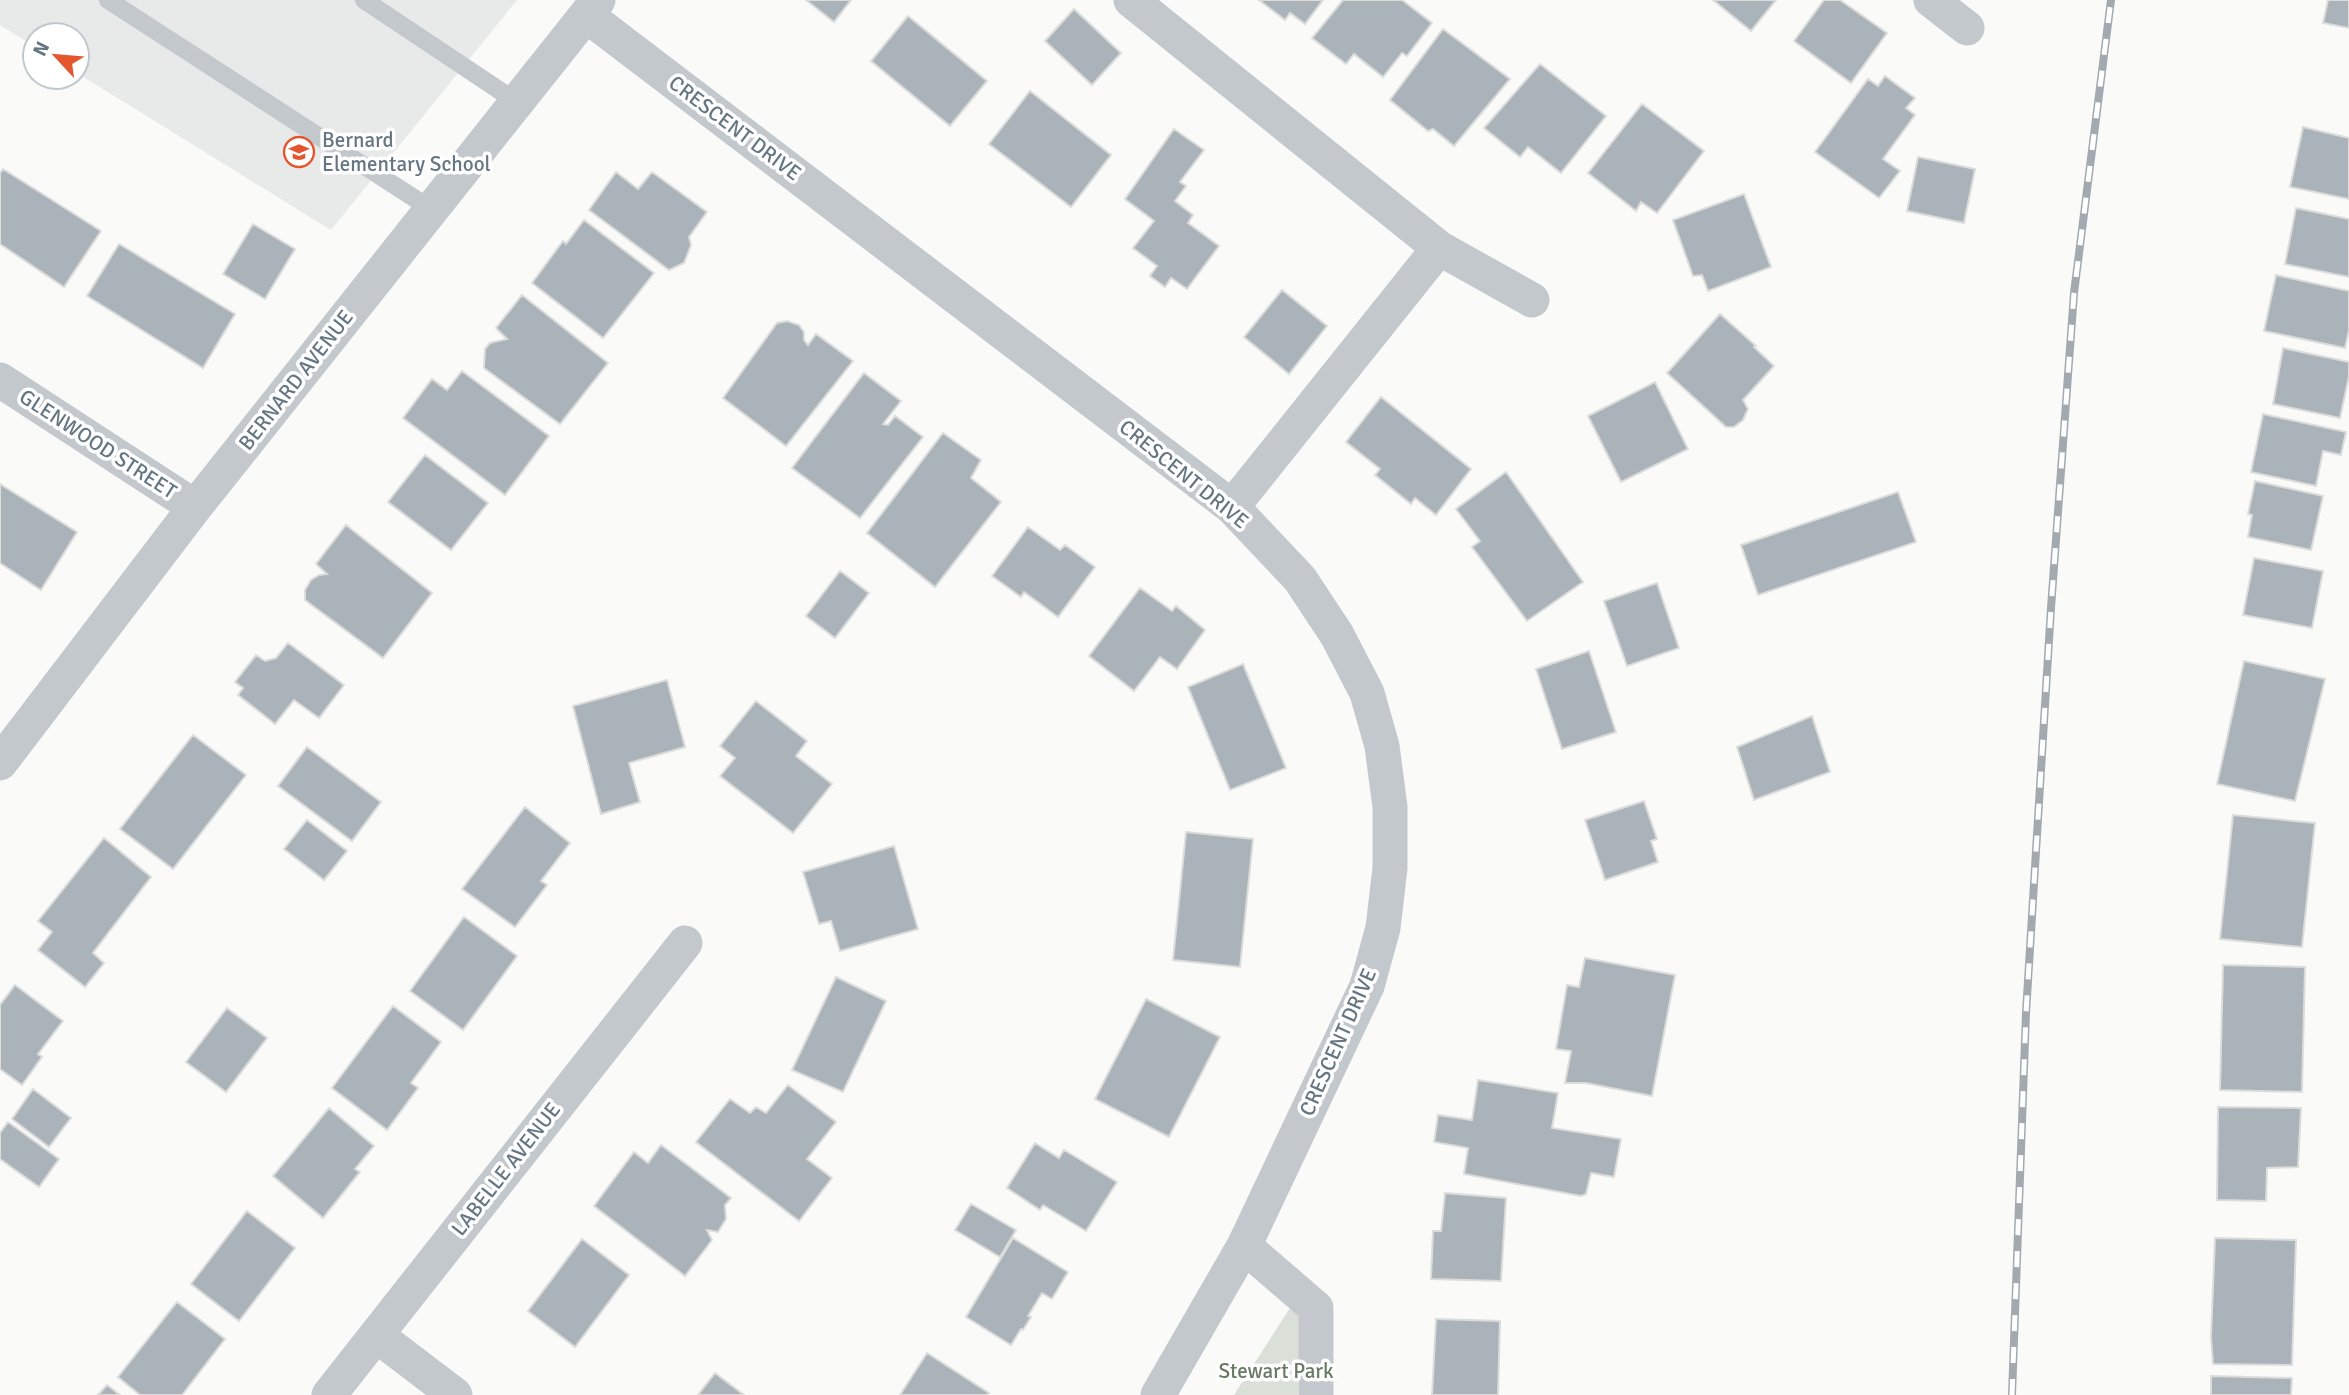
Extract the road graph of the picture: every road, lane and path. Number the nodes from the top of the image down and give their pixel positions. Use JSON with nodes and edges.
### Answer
{"nodes":[{"id":1,"x":108,"y":0,"type":"edge"},
{"id":2,"x":364,"y":0,"type":"edge"},
{"id":3,"x":1131,"y":0,"type":"edge"},
{"id":4,"x":1931,"y":0,"type":"edge"},
{"id":5,"x":592,"y":8,"type":"edge"},
{"id":6,"x":1967,"y":28,"type":"dead end"},
{"id":7,"x":517,"y":102,"type":"junction"},
{"id":8,"x":431,"y":209,"type":"junction"},
{"id":9,"x":1438,"y":248,"type":"junction"},
{"id":10,"x":1532,"y":300,"type":"dead end"},
{"id":11,"x":0,"y":380,"type":"edge"},
{"id":12,"x":195,"y":507,"type":"junction"},
{"id":13,"x":1232,"y":507,"type":"junction"},
{"id":14,"x":0,"y":763,"type":"edge"},
{"id":15,"x":684,"y":943,"type":"dead end"},
{"id":16,"x":1244,"y":1246,"type":"junction"},
{"id":17,"x":376,"y":1335,"type":"junction"},
{"id":18,"x":329,"y":1395,"type":"edge"},
{"id":19,"x":455,"y":1395,"type":"edge"},
{"id":20,"x":1157,"y":1395,"type":"edge"},
{"id":21,"x":1316,"y":1395,"type":"edge"}],
"edges":[{"from":1,"to":8,"type":"lane"},
{"from":2,"to":7,"type":"lane"},
{"from":3,"to":9,"type":"street"},
{"from":4,"to":6,"type":"street"},
{"from":5,"to":7,"type":"street","name":"BERNARD AVENUE"},
{"from":5,"to":13,"type":"street","name":"CRESCENT DRIVE"},
{"from":7,"to":8,"type":"street","name":"BERNARD AVENUE"},
{"from":8,"to":12,"type":"street","name":"BERNARD AVENUE"},
{"from":9,"to":10,"type":"street"},
{"from":9,"to":13,"type":"street"},
{"from":11,"to":12,"type":"street","name":"GLENWOOD STREET"},
{"from":12,"to":14,"type":"street","name":"BERNARD AVENUE"},
{"from":13,"to":16,"type":"street","name":"CRESCENT DRIVE"},
{"from":15,"to":17,"type":"street","name":"LABELLE AVENUE"},
{"from":16,"to":20,"type":"street","name":"CRESCENT DRIVE"},
{"from":16,"to":21,"type":"street"},
{"from":17,"to":18,"type":"street","name":"LABELLE AVENUE"},
{"from":17,"to":19,"type":"street"}]}
